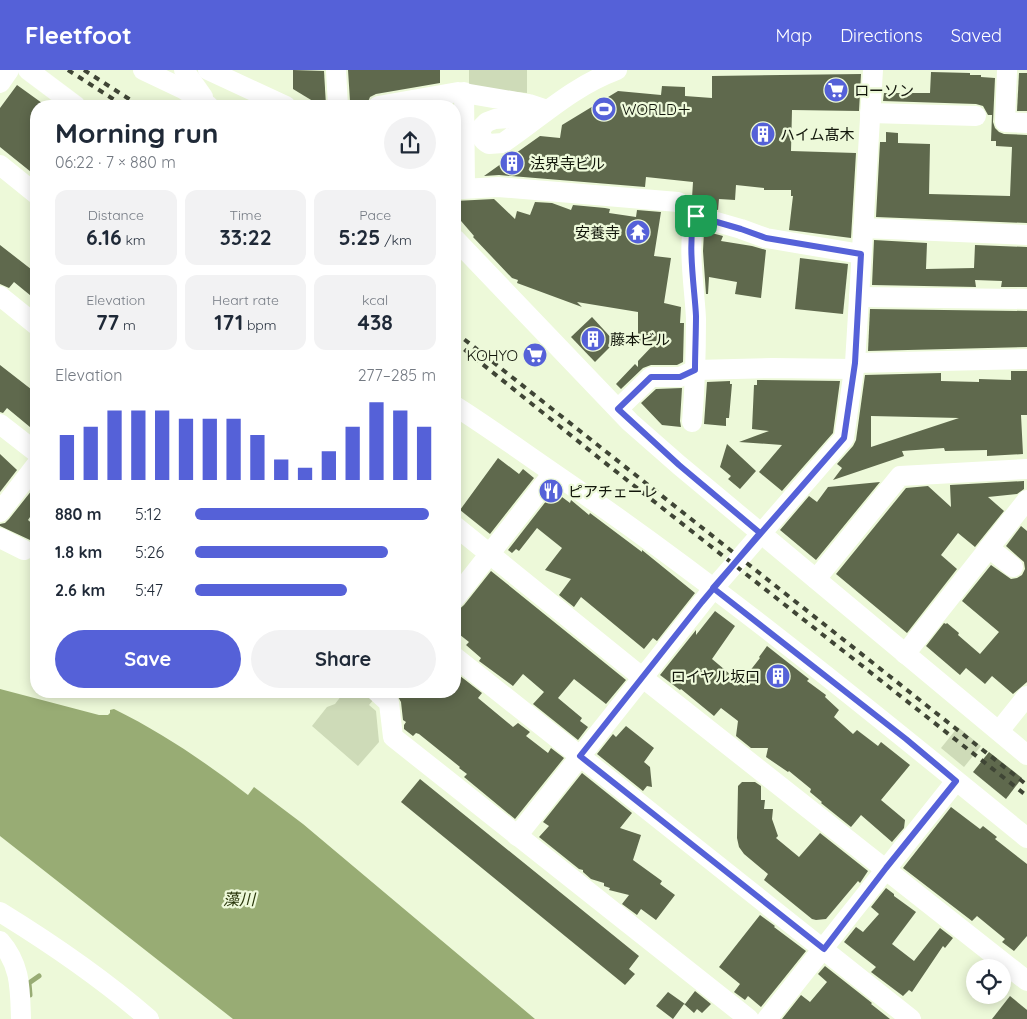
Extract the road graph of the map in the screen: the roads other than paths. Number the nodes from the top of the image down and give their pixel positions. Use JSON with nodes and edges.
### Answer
{"nodes":[{"id":1,"x":9,"y":70,"type":"edge"},
{"id":2,"x":28,"y":70,"type":"edge"},
{"id":3,"x":143,"y":70,"type":"edge"},
{"id":4,"x":184,"y":70,"type":"edge"},
{"id":5,"x":208,"y":70,"type":"edge"},
{"id":6,"x":336,"y":70,"type":"edge"},
{"id":7,"x":617,"y":70,"type":"edge"},
{"id":8,"x":873,"y":70,"type":"edge"},
{"id":9,"x":1007,"y":70,"type":"edge"},
{"id":10,"x":233,"y":76,"type":"edge"},
{"id":11,"x":580,"y":78,"type":"edge"},
{"id":12,"x":0,"y":83,"type":"edge"},
{"id":13,"x":464,"y":92,"type":"junction"},
{"id":14,"x":68,"y":100,"type":"edge"},
{"id":15,"x":199,"y":100,"type":"edge"},
{"id":16,"x":204,"y":100,"type":"edge"},
{"id":17,"x":267,"y":100,"type":"edge"},
{"id":18,"x":338,"y":100,"type":"edge"},
{"id":19,"x":418,"y":100,"type":"edge"},
{"id":20,"x":870,"y":113,"type":"junction"},
{"id":21,"x":976,"y":116,"type":"dead end"},
{"id":22,"x":1027,"y":123,"type":"edge"},
{"id":23,"x":0,"y":165,"type":"edge"},
{"id":24,"x":461,"y":188,"type":"edge"},
{"id":25,"x":30,"y":189,"type":"edge"},
{"id":26,"x":461,"y":189,"type":"edge"},
{"id":27,"x":696,"y":216,"type":"junction"},
{"id":28,"x":863,"y":228,"type":"junction"},
{"id":29,"x":1027,"y":235,"type":"edge"},
{"id":30,"x":461,"y":246,"type":"edge"},
{"id":31,"x":861,"y":254,"type":"junction"},
{"id":32,"x":0,"y":296,"type":"edge"},
{"id":33,"x":859,"y":297,"type":"junction"},
{"id":34,"x":1027,"y":299,"type":"edge"},
{"id":35,"x":30,"y":319,"type":"edge"},
{"id":36,"x":1027,"y":359,"type":"edge"},
{"id":37,"x":854,"y":366,"type":"junction"},
{"id":38,"x":695,"y":370,"type":"junction"},
{"id":39,"x":618,"y":409,"type":"junction"},
{"id":40,"x":461,"y":410,"type":"edge"},
{"id":41,"x":692,"y":422,"type":"dead end"},
{"id":42,"x":0,"y":424,"type":"edge"},
{"id":43,"x":30,"y":447,"type":"edge"},
{"id":44,"x":1027,"y":469,"type":"edge"},
{"id":45,"x":30,"y":473,"type":"edge"},
{"id":46,"x":553,"y":473,"type":"junction"},
{"id":47,"x":1024,"y":511,"type":"edge"},
{"id":48,"x":0,"y":512,"type":"edge"},
{"id":49,"x":461,"y":531,"type":"edge"},
{"id":50,"x":760,"y":533,"type":"junction"},
{"id":51,"x":0,"y":538,"type":"edge"},
{"id":52,"x":989,"y":548,"type":"junction"},
{"id":53,"x":24,"y":550,"type":"dead end"},
{"id":54,"x":490,"y":554,"type":"junction"},
{"id":55,"x":1013,"y":567,"type":"dead end"},
{"id":56,"x":816,"y":579,"type":"junction"},
{"id":57,"x":713,"y":588,"type":"junction"},
{"id":58,"x":461,"y":590,"type":"edge"},
{"id":59,"x":905,"y":654,"type":"junction"},
{"id":60,"x":461,"y":662,"type":"edge"},
{"id":61,"x":643,"y":678,"type":"junction"},
{"id":62,"x":1027,"y":696,"type":"edge"},
{"id":63,"x":385,"y":698,"type":"edge"},
{"id":64,"x":999,"y":731,"type":"junction"},
{"id":65,"x":1027,"y":755,"type":"edge"},
{"id":66,"x":580,"y":756,"type":"junction"},
{"id":67,"x":956,"y":781,"type":"junction"},
{"id":68,"x":517,"y":836,"type":"junction"},
{"id":69,"x":1027,"y":838,"type":"edge"},
{"id":70,"x":886,"y":868,"type":"junction"},
{"id":71,"x":0,"y":912,"type":"edge"},
{"id":72,"x":0,"y":941,"type":"edge"},
{"id":73,"x":824,"y":949,"type":"junction"},
{"id":74,"x":1027,"y":981,"type":"edge"},
{"id":75,"x":21,"y":1019,"type":"edge"},
{"id":76,"x":149,"y":1019,"type":"edge"},
{"id":77,"x":749,"y":1019,"type":"edge"},
{"id":78,"x":767,"y":1019,"type":"edge"},
{"id":79,"x":911,"y":1019,"type":"edge"}],
"edges":[{"from":1,"to":12,"type":"street"},
{"from":2,"to":14,"type":"street"},
{"from":3,"to":15,"type":"street"},
{"from":4,"to":16,"type":"street"},
{"from":5,"to":10,"type":"street"},
{"from":6,"to":18,"type":"street"},
{"from":7,"to":11,"type":"street"},
{"from":8,"to":20,"type":"street"},
{"from":9,"to":22,"type":"street"},
{"from":10,"to":17,"type":"street"},
{"from":11,"to":13,"type":"street"},
{"from":13,"to":19,"type":"street"},
{"from":13,"to":24,"type":"street"},
{"from":20,"to":21,"type":"street"},
{"from":20,"to":28,"type":"street"},
{"from":23,"to":25,"type":"street"},
{"from":26,"to":27,"type":"street"},
{"from":27,"to":31,"type":"street"},
{"from":27,"to":38,"type":"street"},
{"from":28,"to":29,"type":"street"},
{"from":28,"to":31,"type":"street"},
{"from":30,"to":39,"type":"street"},
{"from":31,"to":33,"type":"street"},
{"from":32,"to":35,"type":"street"},
{"from":33,"to":34,"type":"street"},
{"from":33,"to":37,"type":"street"},
{"from":36,"to":37,"type":"street"},
{"from":37,"to":38,"type":"street"},
{"from":37,"to":50,"type":"street"},
{"from":38,"to":39,"type":"street"},
{"from":38,"to":41,"type":"street"},
{"from":39,"to":50,"type":"street"},
{"from":40,"to":46,"type":"street"},
{"from":42,"to":43,"type":"street"},
{"from":44,"to":56,"type":"street"},
{"from":45,"to":48,"type":"street"},
{"from":46,"to":54,"type":"street"},
{"from":46,"to":57,"type":"street"},
{"from":47,"to":52,"type":"street"},
{"from":49,"to":54,"type":"street"},
{"from":50,"to":56,"type":"street"},
{"from":50,"to":57,"type":"street"},
{"from":51,"to":53,"type":"street"},
{"from":52,"to":55,"type":"street"},
{"from":52,"to":59,"type":"street"},
{"from":54,"to":58,"type":"street"},
{"from":54,"to":61,"type":"street"},
{"from":56,"to":59,"type":"street"},
{"from":57,"to":61,"type":"street"},
{"from":57,"to":67,"type":"street"},
{"from":59,"to":64,"type":"street"},
{"from":60,"to":66,"type":"street"},
{"from":61,"to":66,"type":"street"},
{"from":61,"to":70,"type":"street"},
{"from":62,"to":64,"type":"street"},
{"from":63,"to":68,"type":"street"},
{"from":64,"to":65,"type":"street"},
{"from":66,"to":68,"type":"street"},
{"from":66,"to":73,"type":"street"},
{"from":67,"to":69,"type":"street"},
{"from":67,"to":70,"type":"street"},
{"from":68,"to":77,"type":"street"},
{"from":70,"to":73,"type":"street"},
{"from":70,"to":74,"type":"street"},
{"from":71,"to":76,"type":"street"},
{"from":72,"to":75,"type":"street"},
{"from":73,"to":78,"type":"street"},
{"from":73,"to":79,"type":"street"}]}
